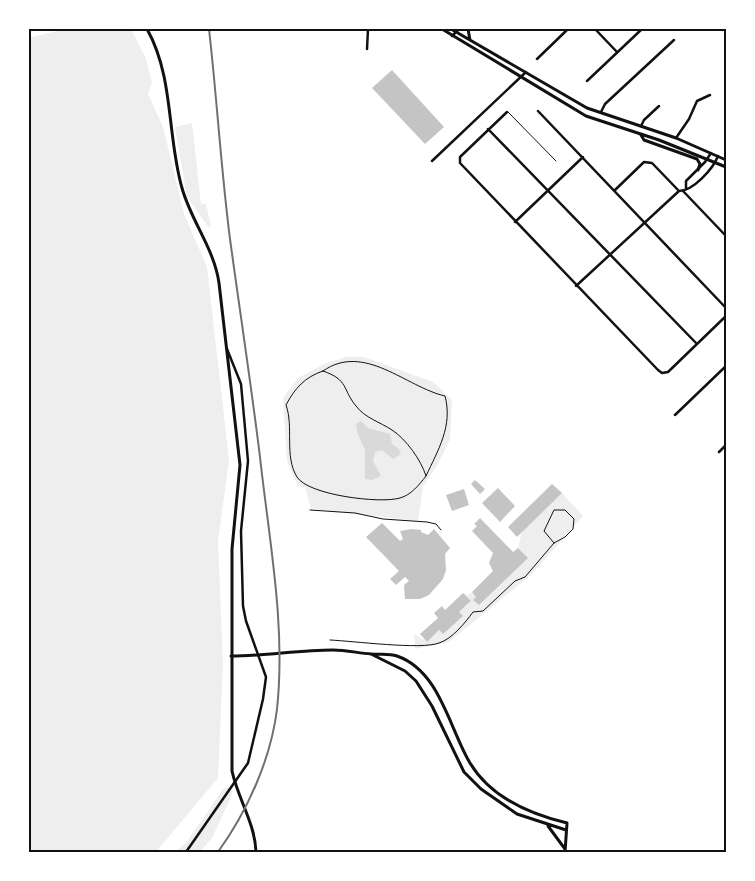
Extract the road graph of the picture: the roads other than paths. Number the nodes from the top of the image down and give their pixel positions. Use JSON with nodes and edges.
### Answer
{"nodes":[{"id":1,"x":147,"y":29,"type":"edge"},
{"id":2,"x":368,"y":29,"type":"edge"},
{"id":3,"x":442,"y":29,"type":"edge"},
{"id":4,"x":451,"y":29,"type":"edge"},
{"id":5,"x":459,"y":29,"type":"edge"},
{"id":6,"x":468,"y":29,"type":"edge"},
{"id":7,"x":568,"y":29,"type":"edge"},
{"id":8,"x":595,"y":29,"type":"edge"},
{"id":9,"x":642,"y":29,"type":"edge"},
{"id":10,"x":456,"y":32,"type":"junction"},
{"id":11,"x":452,"y":36,"type":"junction"},
{"id":12,"x":674,"y":40,"type":"dead end"},
{"id":13,"x":470,"y":41,"type":"junction"},
{"id":14,"x":367,"y":49,"type":"dead end"},
{"id":15,"x":617,"y":52,"type":"junction"},
{"id":16,"x":537,"y":59,"type":"dead end"},
{"id":17,"x":526,"y":72,"type":"junction"},
{"id":18,"x":520,"y":77,"type":"junction"},
{"id":19,"x":587,"y":81,"type":"dead end"},
{"id":20,"x":710,"y":96,"type":"dead end"},
{"id":21,"x":659,"y":106,"type":"dead end"},
{"id":22,"x":538,"y":111,"type":"dead end"},
{"id":23,"x":507,"y":112,"type":"joint"},
{"id":24,"x":600,"y":113,"type":"junction"},
{"id":25,"x":641,"y":126,"type":"junction"},
{"id":26,"x":488,"y":129,"type":"junction"},
{"id":27,"x":640,"y":134,"type":"junction"},
{"id":28,"x":676,"y":138,"type":"junction"},
{"id":29,"x":711,"y":153,"type":"junction"},
{"id":30,"x":718,"y":156,"type":"junction"},
{"id":31,"x":583,"y":157,"type":"junction"},
{"id":32,"x":708,"y":158,"type":"junction"},
{"id":33,"x":726,"y":160,"type":"edge"},
{"id":34,"x":432,"y":161,"type":"dead end"},
{"id":35,"x":556,"y":161,"type":"dead end"},
{"id":36,"x":716,"y":161,"type":"junction"},
{"id":37,"x":726,"y":167,"type":"edge"},
{"id":38,"x":698,"y":170,"type":"junction"},
{"id":39,"x":548,"y":190,"type":"junction"},
{"id":40,"x":615,"y":190,"type":"junction"},
{"id":41,"x":683,"y":190,"type":"junction"},
{"id":42,"x":515,"y":222,"type":"junction"},
{"id":43,"x":646,"y":222,"type":"junction"},
{"id":44,"x":726,"y":236,"type":"edge"},
{"id":45,"x":610,"y":255,"type":"junction"},
{"id":46,"x":576,"y":286,"type":"junction"},
{"id":47,"x":726,"y":308,"type":"edge"},
{"id":48,"x":726,"y":316,"type":"edge"},
{"id":49,"x":697,"y":344,"type":"junction"},
{"id":50,"x":228,"y":349,"type":"junction"},
{"id":51,"x":726,"y":366,"type":"edge"},
{"id":52,"x":675,"y":415,"type":"dead end"},
{"id":53,"x":726,"y":446,"type":"edge"},
{"id":54,"x":719,"y":452,"type":"dead end"},
{"id":55,"x":371,"y":654,"type":"junction"},
{"id":56,"x":231,"y":656,"type":"junction"},
{"id":57,"x":548,"y":826,"type":"junction"},
{"id":58,"x":566,"y":830,"type":"junction"},
{"id":59,"x":565,"y":851,"type":"edge"},
{"id":60,"x":186,"y":852,"type":"edge"},
{"id":61,"x":256,"y":852,"type":"edge"}],
"edges":[{"from":1,"to":50,"type":"street"},
{"from":2,"to":14,"type":"street"},
{"from":3,"to":11,"type":"street"},
{"from":4,"to":10,"type":"street"},
{"from":5,"to":10,"type":"street"},
{"from":6,"to":13,"type":"street"},
{"from":7,"to":16,"type":"street"},
{"from":8,"to":15,"type":"street"},
{"from":9,"to":15,"type":"street"},
{"from":10,"to":11,"type":"street"},
{"from":10,"to":13,"type":"street"},
{"from":11,"to":18,"type":"street"},
{"from":12,"to":24,"type":"street"},
{"from":13,"to":17,"type":"street"},
{"from":15,"to":19,"type":"street"},
{"from":17,"to":18,"type":"street"},
{"from":17,"to":24,"type":"street"},
{"from":18,"to":27,"type":"street"},
{"from":18,"to":34,"type":"street"},
{"from":20,"to":28,"type":"street"},
{"from":21,"to":25,"type":"street"},
{"from":22,"to":31,"type":"street"},
{"from":23,"to":26,"type":"street"},
{"from":23,"to":35,"type":"lane"},
{"from":24,"to":25,"type":"street"},
{"from":25,"to":28,"type":"street"},
{"from":26,"to":39,"type":"street"},
{"from":26,"to":42,"type":"street"},
{"from":27,"to":32,"type":"street"},
{"from":27,"to":38,"type":"street"},
{"from":28,"to":29,"type":"street"},
{"from":29,"to":30,"type":"street"},
{"from":29,"to":32,"type":"street"},
{"from":30,"to":33,"type":"street"},
{"from":30,"to":36,"type":"street"},
{"from":31,"to":39,"type":"street"},
{"from":31,"to":40,"type":"street"},
{"from":32,"to":36,"type":"street"},
{"from":32,"to":38,"type":"street"},
{"from":36,"to":37,"type":"street"},
{"from":36,"to":41,"type":"street"},
{"from":38,"to":41,"type":"street"},
{"from":39,"to":42,"type":"street"},
{"from":39,"to":45,"type":"street"},
{"from":40,"to":41,"type":"street"},
{"from":40,"to":43,"type":"street"},
{"from":41,"to":43,"type":"street"},
{"from":41,"to":44,"type":"street"},
{"from":42,"to":46,"type":"street"},
{"from":43,"to":45,"type":"street"},
{"from":43,"to":47,"type":"street"},
{"from":45,"to":46,"type":"street"},
{"from":45,"to":49,"type":"street"},
{"from":46,"to":49,"type":"street"},
{"from":48,"to":49,"type":"street"},
{"from":50,"to":56,"type":"street"},
{"from":50,"to":60,"type":"street"},
{"from":51,"to":52,"type":"street"},
{"from":53,"to":54,"type":"street"},
{"from":55,"to":56,"type":"street"},
{"from":55,"to":57,"type":"street"},
{"from":55,"to":58,"type":"street"},
{"from":56,"to":61,"type":"street"},
{"from":57,"to":58,"type":"street"},
{"from":57,"to":59,"type":"street"},
{"from":58,"to":59,"type":"street"}]}
